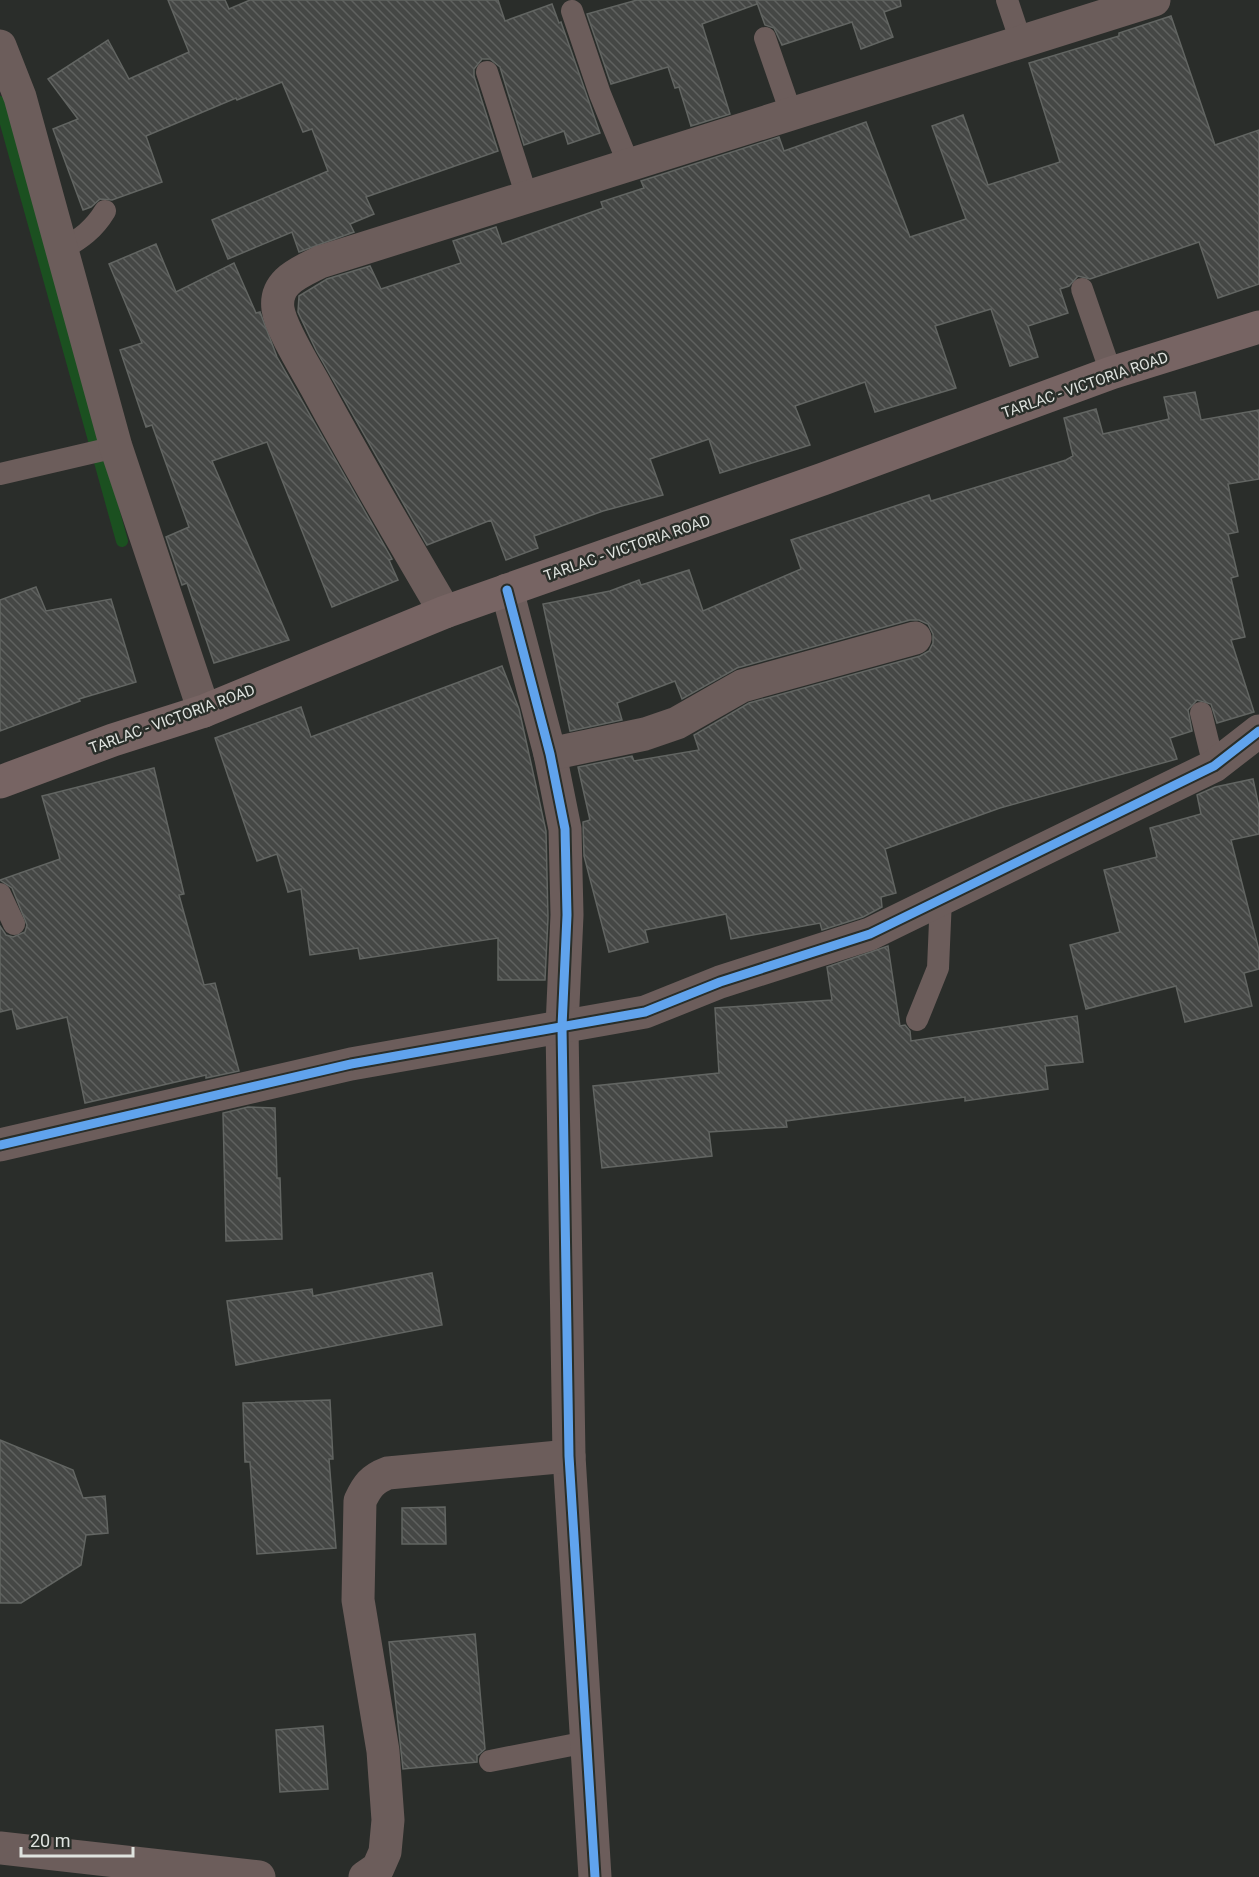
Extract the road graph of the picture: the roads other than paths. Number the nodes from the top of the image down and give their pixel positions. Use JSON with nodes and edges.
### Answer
{"nodes":[{"id":1,"x":1007,"y":0,"type":"edge"},
{"id":2,"x":1154,"y":0,"type":"edge"},
{"id":3,"x":572,"y":11,"type":"dead end"},
{"id":4,"x":765,"y":38,"type":"dead end"},
{"id":5,"x":1021,"y":42,"type":"junction"},
{"id":6,"x":0,"y":46,"type":"edge"},
{"id":7,"x":487,"y":72,"type":"dead end"},
{"id":8,"x":791,"y":113,"type":"junction"},
{"id":9,"x":629,"y":165,"type":"junction"},
{"id":10,"x":527,"y":197,"type":"junction"},
{"id":11,"x":105,"y":211,"type":"dead end"},
{"id":12,"x":62,"y":249,"type":"junction"},
{"id":13,"x":1082,"y":289,"type":"dead end"},
{"id":14,"x":1259,"y":327,"type":"edge"},
{"id":15,"x":1111,"y":373,"type":"junction"},
{"id":16,"x":116,"y":447,"type":"junction"},
{"id":17,"x":0,"y":474,"type":"edge"},
{"id":18,"x":507,"y":590,"type":"junction"},
{"id":19,"x":445,"y":612,"type":"junction"},
{"id":20,"x":915,"y":638,"type":"dead end"},
{"id":21,"x":204,"y":711,"type":"junction"},
{"id":22,"x":1201,"y":713,"type":"dead end"},
{"id":23,"x":1259,"y":731,"type":"edge"},
{"id":24,"x":550,"y":754,"type":"junction"},
{"id":25,"x":1214,"y":765,"type":"junction"},
{"id":26,"x":0,"y":782,"type":"edge"},
{"id":27,"x":0,"y":894,"type":"edge"},
{"id":28,"x":941,"y":898,"type":"junction"},
{"id":29,"x":14,"y":924,"type":"dead end"},
{"id":30,"x":917,"y":1020,"type":"dead end"},
{"id":31,"x":562,"y":1027,"type":"junction"},
{"id":32,"x":0,"y":1144,"type":"edge"},
{"id":33,"x":569,"y":1456,"type":"junction"},
{"id":34,"x":587,"y":1742,"type":"junction"},
{"id":35,"x":490,"y":1761,"type":"dead end"},
{"id":36,"x":0,"y":1848,"type":"edge"},
{"id":37,"x":259,"y":1877,"type":"edge"},
{"id":38,"x":365,"y":1877,"type":"edge"},
{"id":39,"x":595,"y":1877,"type":"edge"}],
"edges":[{"from":1,"to":5,"type":"lane"},
{"from":2,"to":5,"type":"street"},
{"from":3,"to":9,"type":"lane"},
{"from":4,"to":8,"type":"lane"},
{"from":5,"to":8,"type":"street"},
{"from":6,"to":12,"type":"street"},
{"from":7,"to":10,"type":"lane"},
{"from":8,"to":9,"type":"street"},
{"from":9,"to":10,"type":"street"},
{"from":10,"to":19,"type":"street"},
{"from":11,"to":12,"type":"lane"},
{"from":12,"to":16,"type":"street"},
{"from":13,"to":15,"type":"lane"},
{"from":14,"to":15,"type":"main road","name":"TARLAC - VICTORIA ROAD"},
{"from":15,"to":18,"type":"main road","name":"TARLAC - VICTORIA ROAD"},
{"from":16,"to":17,"type":"lane"},
{"from":16,"to":21,"type":"street"},
{"from":18,"to":19,"type":"main road","name":"TARLAC - VICTORIA ROAD"},
{"from":18,"to":24,"type":"street"},
{"from":19,"to":21,"type":"main road","name":"TARLAC - VICTORIA ROAD"},
{"from":20,"to":24,"type":"street"},
{"from":21,"to":26,"type":"main road","name":"TARLAC - VICTORIA ROAD"},
{"from":22,"to":25,"type":"lane"},
{"from":23,"to":25,"type":"street"},
{"from":24,"to":31,"type":"street"},
{"from":25,"to":28,"type":"street"},
{"from":27,"to":29,"type":"lane"},
{"from":28,"to":30,"type":"lane"},
{"from":28,"to":31,"type":"street"},
{"from":31,"to":32,"type":"street"},
{"from":31,"to":33,"type":"street"},
{"from":33,"to":34,"type":"street"},
{"from":33,"to":38,"type":"street"},
{"from":34,"to":35,"type":"lane"},
{"from":34,"to":39,"type":"street"},
{"from":36,"to":37,"type":"street"}]}
